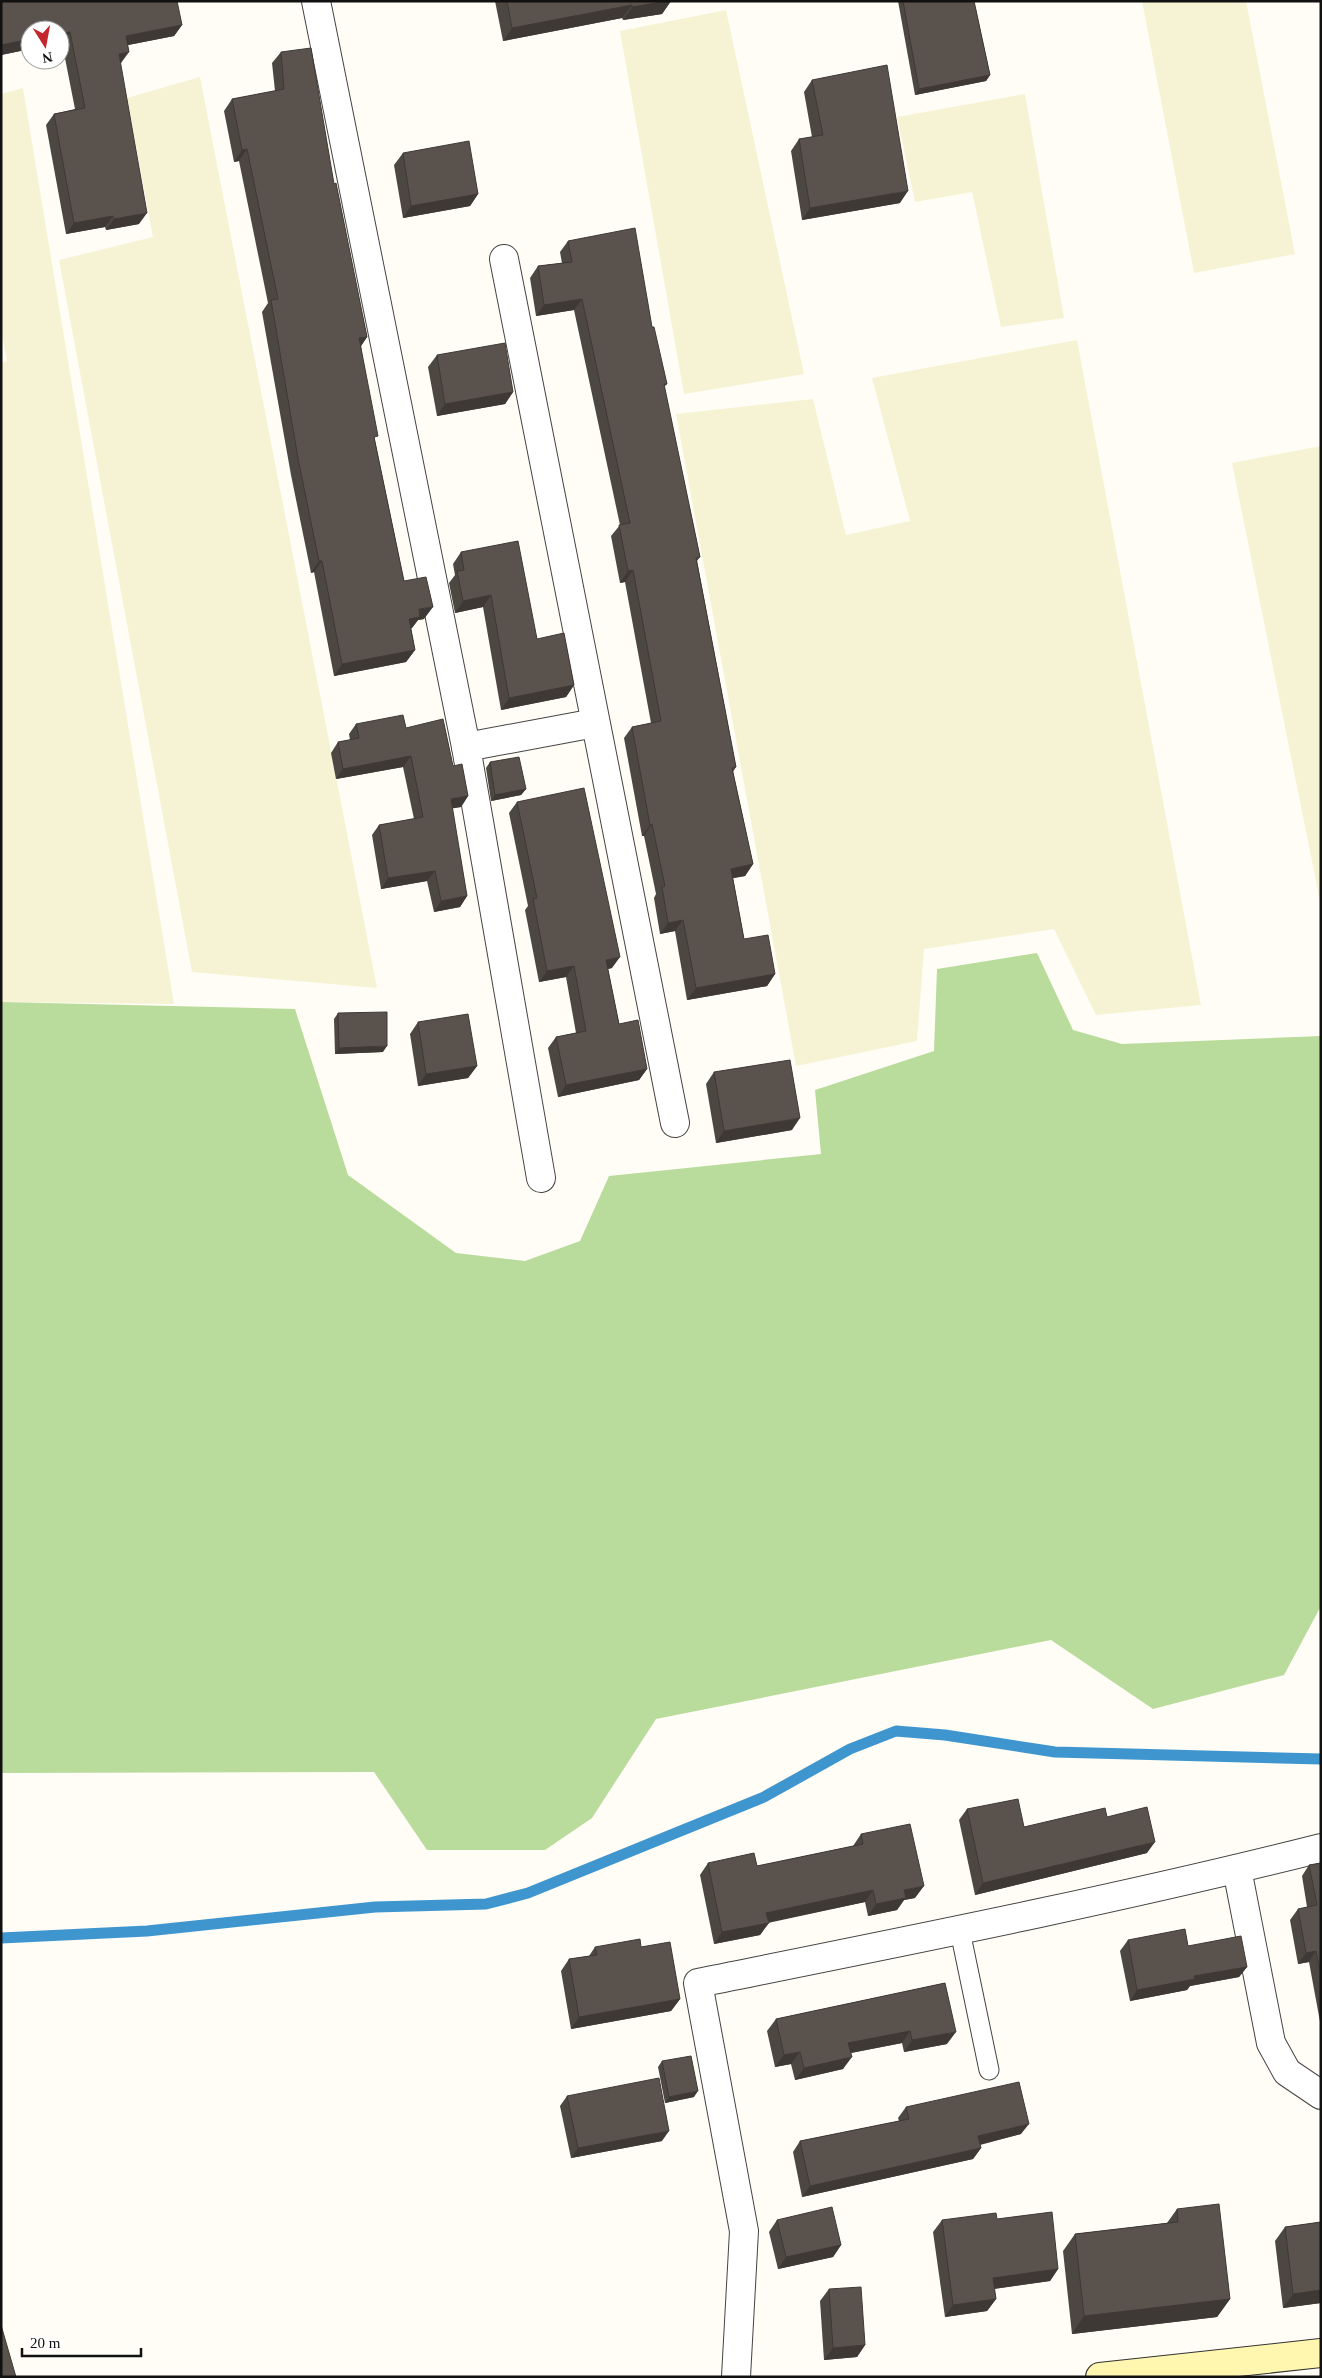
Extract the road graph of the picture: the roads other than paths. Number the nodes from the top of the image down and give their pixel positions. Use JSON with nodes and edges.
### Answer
{"nodes":[{"id":1,"x":316,"y":1,"type":"edge"},
{"id":2,"x":504,"y":259,"type":"dead end"},
{"id":3,"x":596,"y":723,"type":"junction"},
{"id":4,"x":466,"y":747,"type":"junction"},
{"id":5,"x":675,"y":1123,"type":"dead end"},
{"id":6,"x":541,"y":1178,"type":"dead end"},
{"id":7,"x":1321,"y":1848,"type":"edge"},
{"id":8,"x":1237,"y":1869,"type":"junction"},
{"id":9,"x":960,"y":1931,"type":"junction"},
{"id":10,"x":989,"y":2070,"type":"dead end"},
{"id":11,"x":1321,"y":2095,"type":"edge"},
{"id":12,"x":1321,"y":2353,"type":"edge"},
{"id":13,"x":736,"y":2377,"type":"edge"},
{"id":14,"x":1100,"y":2377,"type":"edge"}],
"edges":[{"from":1,"to":4,"type":"street"},
{"from":2,"to":3,"type":"street"},
{"from":3,"to":4,"type":"street"},
{"from":3,"to":5,"type":"street"},
{"from":4,"to":6,"type":"street"},
{"from":7,"to":8,"type":"street"},
{"from":8,"to":9,"type":"street"},
{"from":8,"to":11,"type":"street"},
{"from":9,"to":10,"type":"lane"},
{"from":9,"to":13,"type":"street"},
{"from":12,"to":14,"type":"street"}]}
